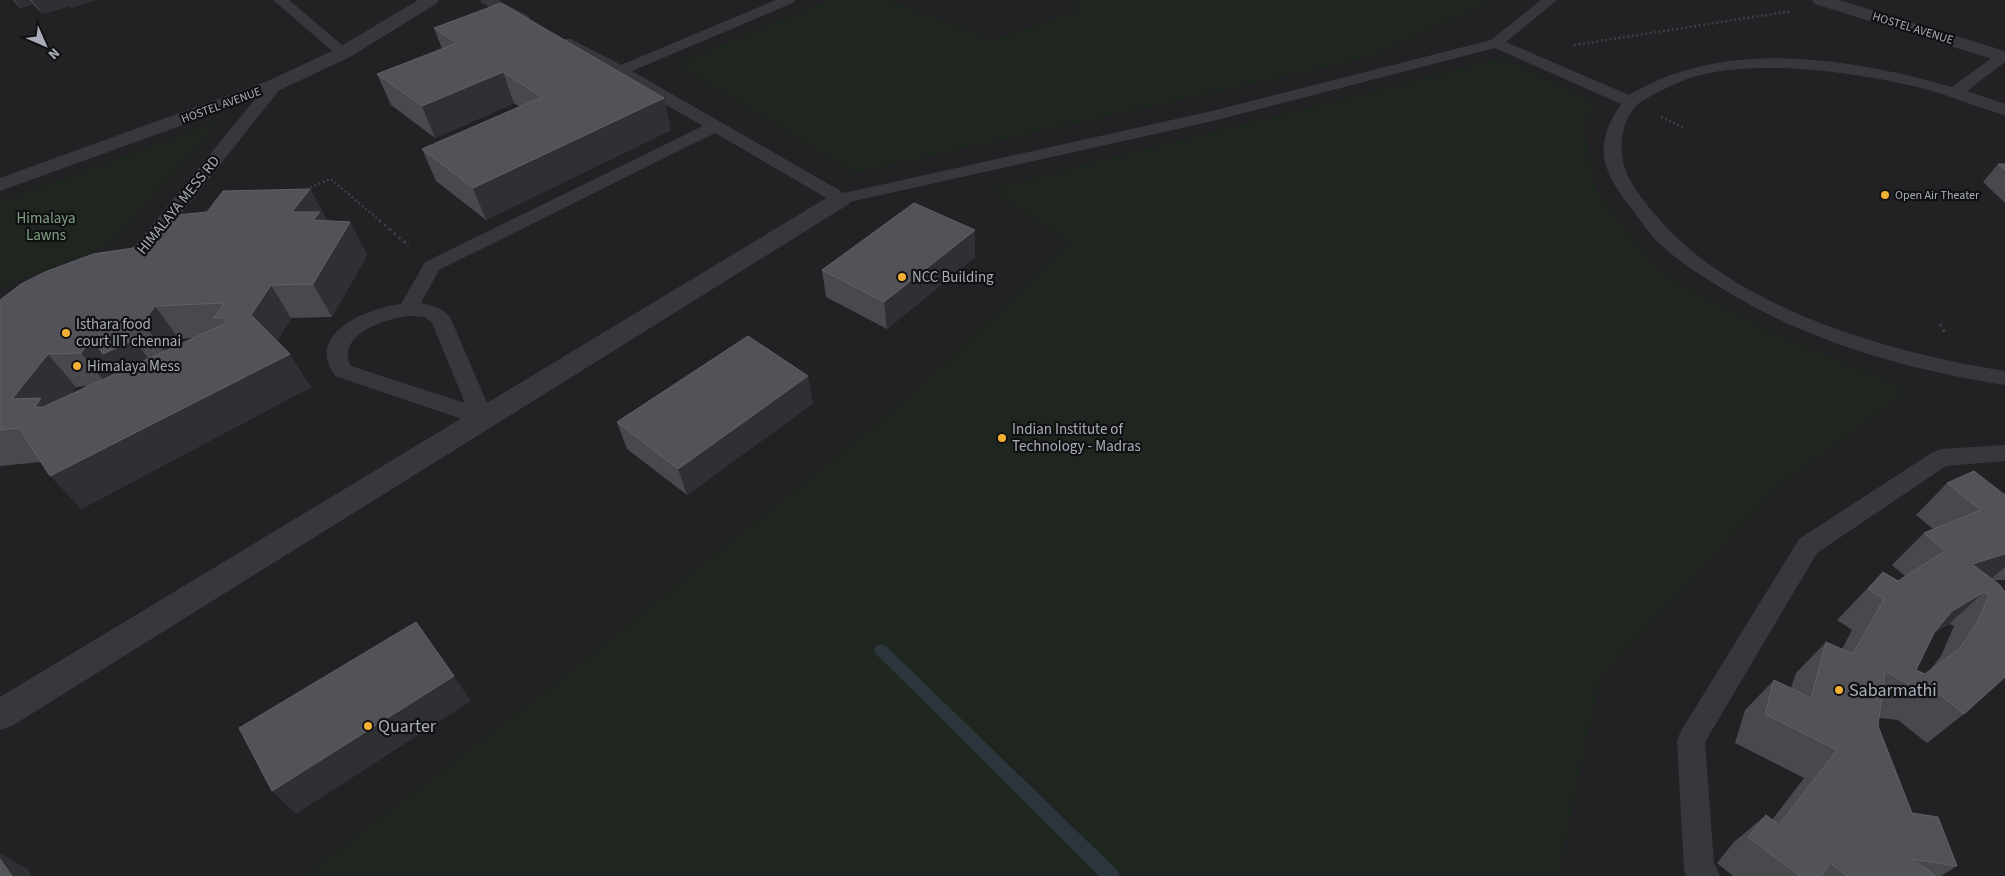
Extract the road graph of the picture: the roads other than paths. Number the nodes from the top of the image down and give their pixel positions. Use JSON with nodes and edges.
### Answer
{"nodes":[{"id":1,"x":280,"y":0,"type":"edge"},
{"id":2,"x":430,"y":0,"type":"edge"},
{"id":3,"x":487,"y":0,"type":"edge"},
{"id":4,"x":788,"y":0,"type":"edge"},
{"id":5,"x":1550,"y":0,"type":"edge"},
{"id":6,"x":1828,"y":2,"type":"edge"},
{"id":7,"x":537,"y":27,"type":"edge"},
{"id":8,"x":553,"y":35,"type":"edge"},
{"id":9,"x":1496,"y":43,"type":"junction"},
{"id":10,"x":343,"y":53,"type":"junction"},
{"id":11,"x":2004,"y":56,"type":"edge"},
{"id":12,"x":620,"y":71,"type":"junction"},
{"id":13,"x":275,"y":85,"type":"junction"},
{"id":14,"x":1955,"y":93,"type":"junction"},
{"id":15,"x":1631,"y":102,"type":"junction"},
{"id":16,"x":2005,"y":110,"type":"edge"},
{"id":17,"x":715,"y":126,"type":"junction"},
{"id":18,"x":0,"y":185,"type":"edge"},
{"id":19,"x":841,"y":199,"type":"junction"},
{"id":20,"x":106,"y":271,"type":"edge"},
{"id":21,"x":407,"y":310,"type":"junction"},
{"id":22,"x":2005,"y":378,"type":"edge"},
{"id":23,"x":482,"y":417,"type":"junction"},
{"id":24,"x":2005,"y":453,"type":"edge"},
{"id":25,"x":0,"y":715,"type":"edge"},
{"id":26,"x":1705,"y":876,"type":"edge"}],
"edges":[{"from":1,"to":10,"type":"lane"},
{"from":2,"to":10,"type":"street","name":"HOSTEL AVENUE"},
{"from":3,"to":7,"type":"lane"},
{"from":4,"to":12,"type":"lane"},
{"from":5,"to":9,"type":"lane"},
{"from":6,"to":11,"type":"street","name":"HOSTEL AVENUE"},
{"from":8,"to":12,"type":"lane"},
{"from":9,"to":15,"type":"lane"},
{"from":9,"to":19,"type":"lane"},
{"from":10,"to":13,"type":"street","name":"HOSTEL AVENUE"},
{"from":11,"to":14,"type":"lane"},
{"from":12,"to":17,"type":"lane"},
{"from":13,"to":18,"type":"street","name":"HOSTEL AVENUE"},
{"from":13,"to":20,"type":"lane","name":"HIMALAYA MESS RD"},
{"from":14,"to":15,"type":"lane"},
{"from":14,"to":16,"type":"lane"},
{"from":15,"to":22,"type":"lane"},
{"from":17,"to":19,"type":"lane"},
{"from":17,"to":21,"type":"lane"},
{"from":19,"to":23,"type":"street"},
{"from":21,"to":23,"type":"lane"},
{"from":21,"to":23,"type":"lane"},
{"from":23,"to":25,"type":"street"},
{"from":24,"to":26,"type":"lane"}]}
